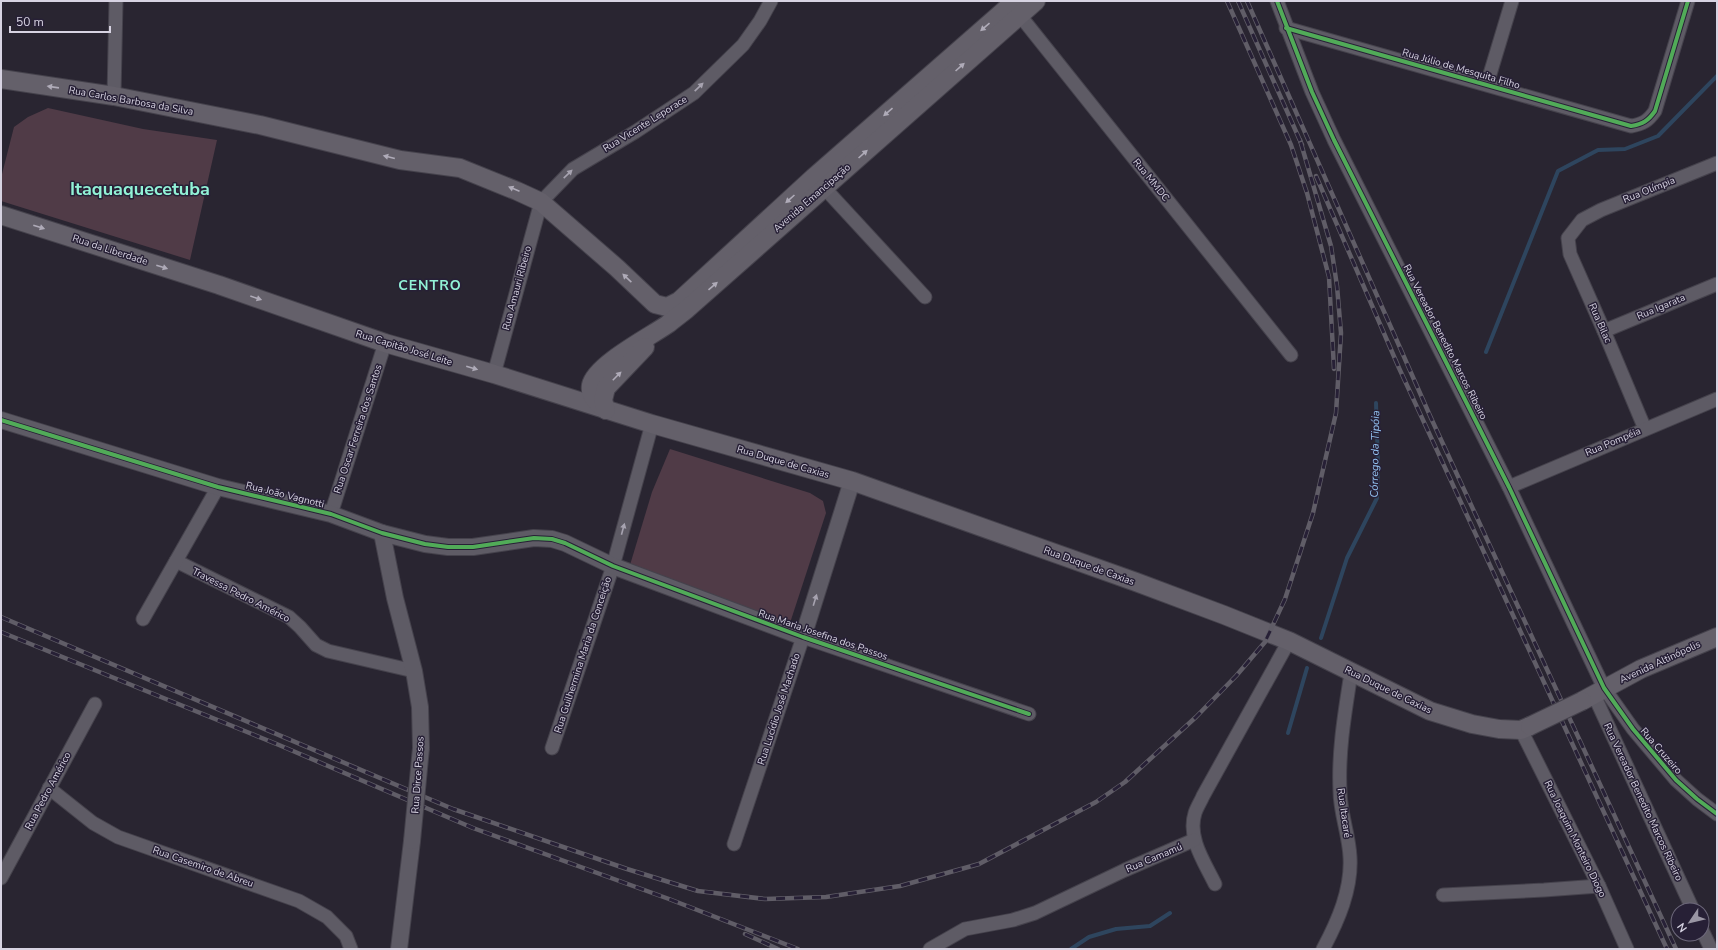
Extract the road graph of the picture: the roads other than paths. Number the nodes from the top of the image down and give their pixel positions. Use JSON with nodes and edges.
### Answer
{"nodes":[{"id":1,"x":116,"y":1,"type":"edge"},
{"id":2,"x":771,"y":1,"type":"edge"},
{"id":3,"x":1036,"y":1,"type":"edge"},
{"id":4,"x":1277,"y":1,"type":"edge"},
{"id":5,"x":1512,"y":1,"type":"edge"},
{"id":6,"x":1688,"y":1,"type":"edge"},
{"id":7,"x":1015,"y":7,"type":"edge"},
{"id":8,"x":1286,"y":28,"type":"junction"},
{"id":9,"x":1,"y":79,"type":"edge"},
{"id":10,"x":1487,"y":84,"type":"junction"},
{"id":11,"x":114,"y":96,"type":"junction"},
{"id":12,"x":1717,"y":163,"type":"edge"},
{"id":13,"x":819,"y":182,"type":"junction"},
{"id":14,"x":541,"y":202,"type":"junction"},
{"id":15,"x":1,"y":215,"type":"edge"},
{"id":16,"x":1582,"y":220,"type":"joint"},
{"id":17,"x":1717,"y":284,"type":"edge"},
{"id":18,"x":219,"y":285,"type":"joint"},
{"id":19,"x":925,"y":296,"type":"dead end"},
{"id":20,"x":655,"y":304,"type":"junction"},
{"id":21,"x":668,"y":324,"type":"junction"},
{"id":22,"x":1604,"y":331,"type":"junction"},
{"id":23,"x":385,"y":343,"type":"junction"},
{"id":24,"x":1291,"y":355,"type":"dead end"},
{"id":25,"x":618,"y":356,"type":"junction"},
{"id":26,"x":494,"y":374,"type":"junction"},
{"id":27,"x":592,"y":392,"type":"junction"},
{"id":28,"x":567,"y":397,"type":"junction"},
{"id":29,"x":1717,"y":399,"type":"edge"},
{"id":30,"x":606,"y":410,"type":"junction"},
{"id":31,"x":1,"y":420,"type":"edge"},
{"id":32,"x":652,"y":424,"type":"junction"},
{"id":33,"x":1645,"y":428,"type":"junction"},
{"id":34,"x":852,"y":481,"type":"junction"},
{"id":35,"x":218,"y":487,"type":"junction"},
{"id":36,"x":1509,"y":487,"type":"junction"},
{"id":37,"x":331,"y":514,"type":"junction"},
{"id":38,"x":382,"y":533,"type":"junction"},
{"id":39,"x":176,"y":561,"type":"junction"},
{"id":40,"x":613,"y":566,"type":"junction"},
{"id":41,"x":143,"y":619,"type":"dead end"},
{"id":42,"x":1717,"y":636,"type":"edge"},
{"id":43,"x":803,"y":638,"type":"junction"},
{"id":44,"x":1289,"y":641,"type":"junction"},
{"id":45,"x":414,"y":671,"type":"junction"},
{"id":46,"x":1351,"y":673,"type":"junction"},
{"id":47,"x":1593,"y":695,"type":"junction"},
{"id":48,"x":95,"y":704,"type":"dead end"},
{"id":49,"x":1029,"y":714,"type":"dead end"},
{"id":50,"x":1525,"y":728,"type":"junction"},
{"id":51,"x":552,"y":748,"type":"dead end"},
{"id":52,"x":50,"y":788,"type":"junction"},
{"id":53,"x":1717,"y":814,"type":"edge"},
{"id":54,"x":1194,"y":840,"type":"junction"},
{"id":55,"x":734,"y":844,"type":"dead end"},
{"id":56,"x":1,"y":878,"type":"edge"},
{"id":57,"x":1215,"y":884,"type":"dead end"},
{"id":58,"x":1599,"y":886,"type":"junction"},
{"id":59,"x":1443,"y":895,"type":"dead end"},
{"id":60,"x":1689,"y":902,"type":"edge"},
{"id":61,"x":351,"y":949,"type":"edge"},
{"id":62,"x":399,"y":949,"type":"edge"},
{"id":63,"x":930,"y":949,"type":"edge"},
{"id":64,"x":1323,"y":949,"type":"edge"},
{"id":65,"x":1627,"y":949,"type":"edge"}],
"edges":[{"from":1,"to":11,"type":"street"},
{"from":14,"to":2,"type":"street","name":"Rua Vicente Leporace","one_way":true},
{"from":3,"to":7,"type":"main road","name":"Avenida Emancipação"},
{"from":4,"to":8,"type":"street","name":"Rua Vereador Benedito Marcos Ribeiro"},
{"from":5,"to":10,"type":"street"},
{"from":6,"to":10,"type":"street","name":"Rua Júlio de Mesquita Filho"},
{"from":7,"to":13,"type":"main road","name":"Avenida Emancipação"},
{"from":7,"to":24,"type":"street","name":"Rua MMDC"},
{"from":8,"to":10,"type":"street","name":"Rua Júlio de Mesquita Filho"},
{"from":8,"to":36,"type":"street","name":"Rua Vereador Benedito Marcos Ribeiro"},
{"from":11,"to":9,"type":"main road","name":"Rua Carlos Barbosa da Silva","one_way":true},
{"from":14,"to":11,"type":"main road","name":"Rua Carlos Barbosa da Silva","one_way":true},
{"from":12,"to":16,"type":"street","name":"Rua Olímpia"},
{"from":13,"to":19,"type":"street"},
{"from":13,"to":20,"type":"main road","name":"Avenida Emancipação","one_way":true},
{"from":21,"to":13,"type":"main road","name":"Avenida Emancipação","one_way":true},
{"from":20,"to":14,"type":"main road","name":"Rua Carlos Barbosa da Silva","one_way":true},
{"from":14,"to":26,"type":"street","name":"Rua Amauri Ribeiro"},
{"from":15,"to":18,"type":"main road","name":"Rua da Liberdade","one_way":true},
{"from":16,"to":22,"type":"street","name":"Rua Bilac"},
{"from":17,"to":22,"type":"street","name":"Rua Igarata"},
{"from":18,"to":23,"type":"main road","name":"Rua Capitão José Leite","one_way":true},
{"from":20,"to":25,"type":"main road"},
{"from":21,"to":25,"type":"main road","name":"Avenida Emancipação"},
{"from":30,"to":21,"type":"main road","one_way":true},
{"from":22,"to":33,"type":"street","name":"Rua Bilac"},
{"from":23,"to":26,"type":"main road","name":"Rua Capitão José Leite","one_way":true},
{"from":23,"to":37,"type":"street","name":"Rua Oscar Ferreira dos Santos"},
{"from":25,"to":27,"type":"main road","name":"Avenida Emancipação"},
{"from":26,"to":28,"type":"main road","name":"Rua Capitão José Leite"},
{"from":27,"to":28,"type":"main road","name":"Rua Capitão José Leite"},
{"from":27,"to":30,"type":"main road"},
{"from":28,"to":30,"type":"main road","name":"Rua Duque de Caxias"},
{"from":29,"to":33,"type":"street","name":"Rua Pompéia"},
{"from":30,"to":32,"type":"main road","name":"Rua Duque de Caxias"},
{"from":31,"to":35,"type":"street","name":"Rua João Vagnotti"},
{"from":32,"to":34,"type":"main road","name":"Rua Duque de Caxias"},
{"from":40,"to":32,"type":"street","name":"Rua Guilhermina Maria da Conceição","one_way":true},
{"from":33,"to":36,"type":"street","name":"Rua Pompéia"},
{"from":43,"to":34,"type":"street","name":"Rua Lucídio José Machado","one_way":true},
{"from":34,"to":44,"type":"main road","name":"Rua Duque de Caxias"},
{"from":35,"to":37,"type":"street","name":"Rua João Vagnotti"},
{"from":35,"to":39,"type":"street"},
{"from":36,"to":47,"type":"street","name":"Rua Vereador Benedito Marcos Ribeiro"},
{"from":37,"to":38,"type":"street","name":"Rua João Vagnotti"},
{"from":38,"to":40,"type":"street","name":"Rua João Vagnotti"},
{"from":38,"to":45,"type":"street","name":"Rua Dirce Passos"},
{"from":39,"to":41,"type":"street"},
{"from":39,"to":45,"type":"street","name":"Travessa Pedro Américo"},
{"from":40,"to":43,"type":"street","name":"Rua Maria Josefina dos Passos"},
{"from":40,"to":51,"type":"street","name":"Rua Guilhermina Maria da Conceição"},
{"from":42,"to":47,"type":"main road","name":"Avenida Altinópolis"},
{"from":43,"to":49,"type":"street","name":"Rua Maria Josefina dos Passos"},
{"from":43,"to":55,"type":"street","name":"Rua Lucídio José Machado"},
{"from":44,"to":46,"type":"main road","name":"Rua Duque de Caxias"},
{"from":44,"to":54,"type":"street","name":"Rua Camamú"},
{"from":45,"to":62,"type":"street","name":"Rua Dirce Passos","bridge":true},
{"from":46,"to":50,"type":"main road","name":"Rua Duque de Caxias"},
{"from":46,"to":64,"type":"street","name":"Rua Itacaré"},
{"from":47,"to":50,"type":"main road","name":"Rua Duque de Caxias","bridge":true},
{"from":47,"to":53,"type":"street","name":"Rua Cruzeiro"},
{"from":47,"to":60,"type":"street","name":"Rua Vereador Benedito Marcos Ribeiro"},
{"from":48,"to":52,"type":"street","name":"Rua Pedro Américo"},
{"from":50,"to":58,"type":"street","name":"Rua Joaquim Monteiro Diogo"},
{"from":52,"to":56,"type":"street","name":"Rua Pedro Américo"},
{"from":52,"to":61,"type":"street","name":"Rua Casemiro de Abreu"},
{"from":54,"to":57,"type":"street"},
{"from":54,"to":63,"type":"street","name":"Rua Camamú"},
{"from":58,"to":59,"type":"street"},
{"from":58,"to":65,"type":"street","name":"Rua Joaquim Monteiro Diogo"}]}
